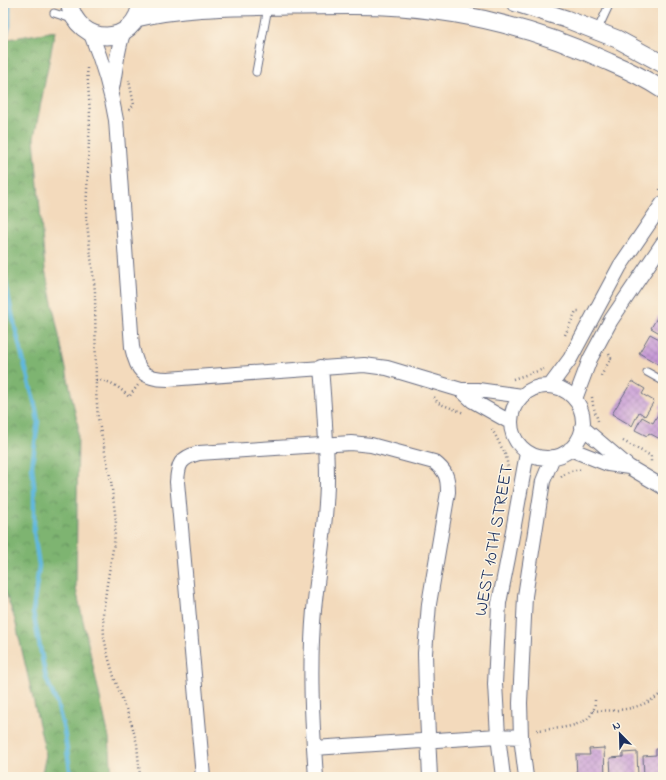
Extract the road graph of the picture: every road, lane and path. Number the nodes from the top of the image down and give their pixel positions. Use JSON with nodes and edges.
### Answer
{"nodes":[{"id":1,"x":69,"y":3,"type":"edge"},
{"id":2,"x":516,"y":3,"type":"edge"},
{"id":3,"x":610,"y":3,"type":"edge"},
{"id":4,"x":259,"y":5,"type":"edge"},
{"id":5,"x":138,"y":10,"type":"edge"},
{"id":6,"x":54,"y":13,"type":"dead end"},
{"id":7,"x":74,"y":19,"type":"junction"},
{"id":8,"x":124,"y":31,"type":"junction"},
{"id":9,"x":597,"y":31,"type":"junction"},
{"id":10,"x":91,"y":34,"type":"junction"},
{"id":11,"x":87,"y":64,"type":"dead end"},
{"id":12,"x":663,"y":64,"type":"edge"},
{"id":13,"x":256,"y":72,"type":"dead end"},
{"id":14,"x":129,"y":76,"type":"dead end"},
{"id":15,"x":663,"y":90,"type":"edge"},
{"id":16,"x":111,"y":93,"type":"junction"},
{"id":17,"x":134,"y":105,"type":"dead end"},
{"id":18,"x":663,"y":203,"type":"edge"},
{"id":19,"x":663,"y":243,"type":"edge"},
{"id":20,"x":576,"y":311,"type":"dead end"},
{"id":21,"x":563,"y":338,"type":"dead end"},
{"id":22,"x":611,"y":358,"type":"dead end"},
{"id":23,"x":549,"y":366,"type":"dead end"},
{"id":24,"x":321,"y":368,"type":"junction"},
{"id":25,"x":647,"y":372,"type":"dead end"},
{"id":26,"x":96,"y":380,"type":"junction"},
{"id":27,"x":510,"y":380,"type":"dead end"},
{"id":28,"x":663,"y":381,"type":"edge"},
{"id":29,"x":597,"y":382,"type":"dead end"},
{"id":30,"x":550,"y":386,"type":"junction"},
{"id":31,"x":462,"y":390,"type":"junction"},
{"id":32,"x":593,"y":390,"type":"dead end"},
{"id":33,"x":522,"y":396,"type":"junction"},
{"id":34,"x":129,"y":397,"type":"dead end"},
{"id":35,"x":575,"y":399,"type":"junction"},
{"id":36,"x":438,"y":403,"type":"dead end"},
{"id":37,"x":465,"y":413,"type":"dead end"},
{"id":38,"x":510,"y":422,"type":"junction"},
{"id":39,"x":599,"y":423,"type":"dead end"},
{"id":40,"x":487,"y":426,"type":"dead end"},
{"id":41,"x":582,"y":427,"type":"junction"},
{"id":42,"x":619,"y":439,"type":"dead end"},
{"id":43,"x":326,"y":444,"type":"junction"},
{"id":44,"x":570,"y":449,"type":"junction"},
{"id":45,"x":527,"y":453,"type":"junction"},
{"id":46,"x":651,"y":456,"type":"dead end"},
{"id":47,"x":554,"y":457,"type":"junction"},
{"id":48,"x":629,"y":468,"type":"junction"},
{"id":49,"x":508,"y":470,"type":"dead end"},
{"id":50,"x":586,"y":470,"type":"dead end"},
{"id":51,"x":560,"y":478,"type":"dead end"},
{"id":52,"x":663,"y":487,"type":"edge"},
{"id":53,"x":663,"y":692,"type":"edge"},
{"id":54,"x":595,"y":698,"type":"dead end"},
{"id":55,"x":593,"y":712,"type":"junction"},
{"id":56,"x":537,"y":730,"type":"dead end"},
{"id":57,"x":498,"y":736,"type":"junction"},
{"id":58,"x":520,"y":737,"type":"junction"},
{"id":59,"x":428,"y":740,"type":"junction"},
{"id":60,"x":314,"y":748,"type":"junction"},
{"id":61,"x":140,"y":777,"type":"edge"},
{"id":62,"x":203,"y":777,"type":"edge"},
{"id":63,"x":316,"y":777,"type":"edge"},
{"id":64,"x":430,"y":777,"type":"edge"},
{"id":65,"x":503,"y":777,"type":"edge"},
{"id":66,"x":526,"y":777,"type":"edge"}],
"edges":[{"from":1,"to":7,"type":"street"},
{"from":2,"to":9,"type":"street"},
{"from":3,"to":9,"type":"lane"},
{"from":4,"to":5,"type":"street"},
{"from":4,"to":13,"type":"lane"},
{"from":4,"to":15,"type":"street"},
{"from":5,"to":8,"type":"street"},
{"from":6,"to":7,"type":"lane"},
{"from":7,"to":10,"type":"street"},
{"from":8,"to":10,"type":"street"},
{"from":8,"to":16,"type":"street"},
{"from":9,"to":12,"type":"street"},
{"from":10,"to":16,"type":"street"},
{"from":11,"to":26,"type":"path"},
{"from":14,"to":17,"type":"path"},
{"from":16,"to":24,"type":"street"},
{"from":18,"to":30,"type":"street"},
{"from":19,"to":35,"type":"street"},
{"from":20,"to":21,"type":"path"},
{"from":22,"to":29,"type":"path"},
{"from":23,"to":27,"type":"path"},
{"from":24,"to":31,"type":"street"},
{"from":24,"to":43,"type":"street"},
{"from":25,"to":28,"type":"lane"},
{"from":26,"to":34,"type":"path"},
{"from":26,"to":61,"type":"path"},
{"from":30,"to":33,"type":"street"},
{"from":30,"to":35,"type":"street"},
{"from":31,"to":33,"type":"street"},
{"from":31,"to":38,"type":"street"},
{"from":32,"to":39,"type":"path"},
{"from":33,"to":38,"type":"street"},
{"from":35,"to":41,"type":"street"},
{"from":36,"to":37,"type":"path"},
{"from":38,"to":45,"type":"street"},
{"from":40,"to":49,"type":"path"},
{"from":41,"to":44,"type":"street"},
{"from":41,"to":48,"type":"street"},
{"from":42,"to":46,"type":"path"},
{"from":43,"to":59,"type":"street"},
{"from":43,"to":60,"type":"street"},
{"from":43,"to":62,"type":"street"},
{"from":44,"to":47,"type":"street"},
{"from":44,"to":48,"type":"street"},
{"from":45,"to":47,"type":"street"},
{"from":45,"to":57,"type":"street","name":"WEST 10TH STREET"},
{"from":47,"to":58,"type":"street"},
{"from":48,"to":52,"type":"street"},
{"from":50,"to":51,"type":"path"},
{"from":53,"to":55,"type":"path"},
{"from":54,"to":55,"type":"path"},
{"from":55,"to":56,"type":"path"},
{"from":57,"to":58,"type":"street"},
{"from":57,"to":59,"type":"street"},
{"from":57,"to":65,"type":"street","name":"WEST 10TH STREET"},
{"from":58,"to":66,"type":"street"},
{"from":59,"to":60,"type":"street"},
{"from":59,"to":64,"type":"street"},
{"from":60,"to":63,"type":"street"}]}
